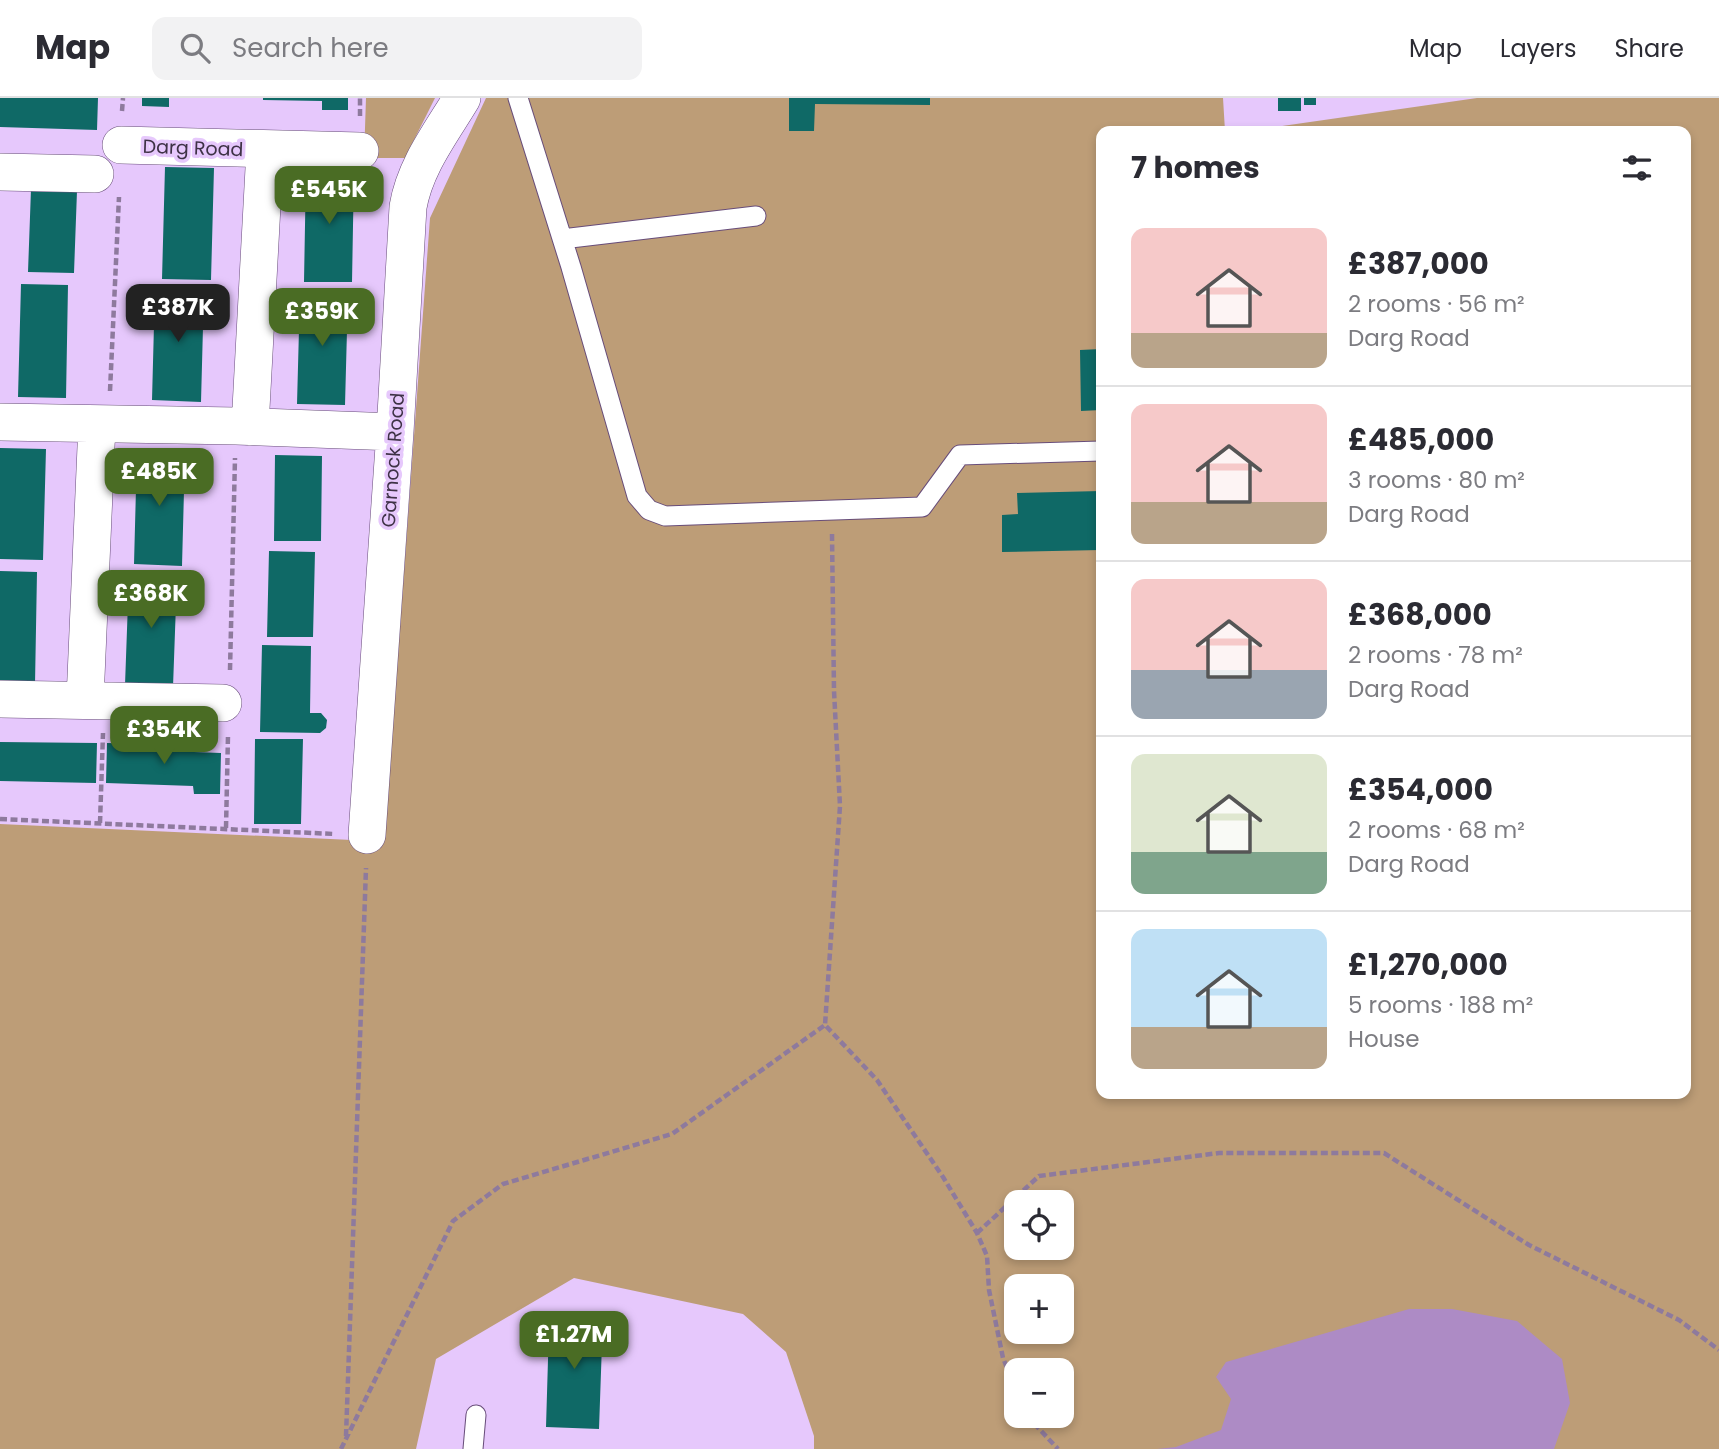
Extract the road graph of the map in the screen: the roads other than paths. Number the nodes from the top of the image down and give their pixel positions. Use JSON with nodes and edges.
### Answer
{"nodes":[{"id":1,"x":462,"y":98,"type":"edge"},
{"id":2,"x":518,"y":98,"type":"edge"},
{"id":3,"x":121,"y":145,"type":"dead end"},
{"id":4,"x":265,"y":150,"type":"junction"},
{"id":5,"x":360,"y":151,"type":"dead end"},
{"id":6,"x":0,"y":173,"type":"edge"},
{"id":7,"x":107,"y":181,"type":"road end"},
{"id":8,"x":756,"y":216,"type":"dead end"},
{"id":9,"x":562,"y":239,"type":"junction"},
{"id":10,"x":0,"y":422,"type":"edge"},
{"id":11,"x":103,"y":424,"type":"junction"},
{"id":12,"x":243,"y":426,"type":"junction"},
{"id":13,"x":395,"y":432,"type":"junction"},
{"id":14,"x":1096,"y":451,"type":"edge"},
{"id":15,"x":0,"y":699,"type":"edge"},
{"id":16,"x":94,"y":700,"type":"junction"},
{"id":17,"x":227,"y":703,"type":"road end"},
{"id":18,"x":367,"y":835,"type":"road end"},
{"id":19,"x":476,"y":1415,"type":"dead end"},
{"id":20,"x":473,"y":1449,"type":"edge"}],
"edges":[{"from":1,"to":13,"type":"street","name":"Garnock Road"},
{"from":2,"to":9,"type":"lane"},
{"from":3,"to":4,"type":"street","name":"Darg Road"},
{"from":4,"to":5,"type":"street","name":"Darg Road"},
{"from":4,"to":12,"type":"street","name":"Darg Road"},
{"from":6,"to":7,"type":"street"},
{"from":8,"to":9,"type":"lane"},
{"from":9,"to":14,"type":"lane"},
{"from":10,"to":11,"type":"street"},
{"from":11,"to":12,"type":"street"},
{"from":11,"to":16,"type":"street"},
{"from":12,"to":13,"type":"street"},
{"from":13,"to":18,"type":"street","name":"Garnock Road"},
{"from":15,"to":16,"type":"street"},
{"from":16,"to":17,"type":"street"},
{"from":19,"to":20,"type":"lane"}]}
